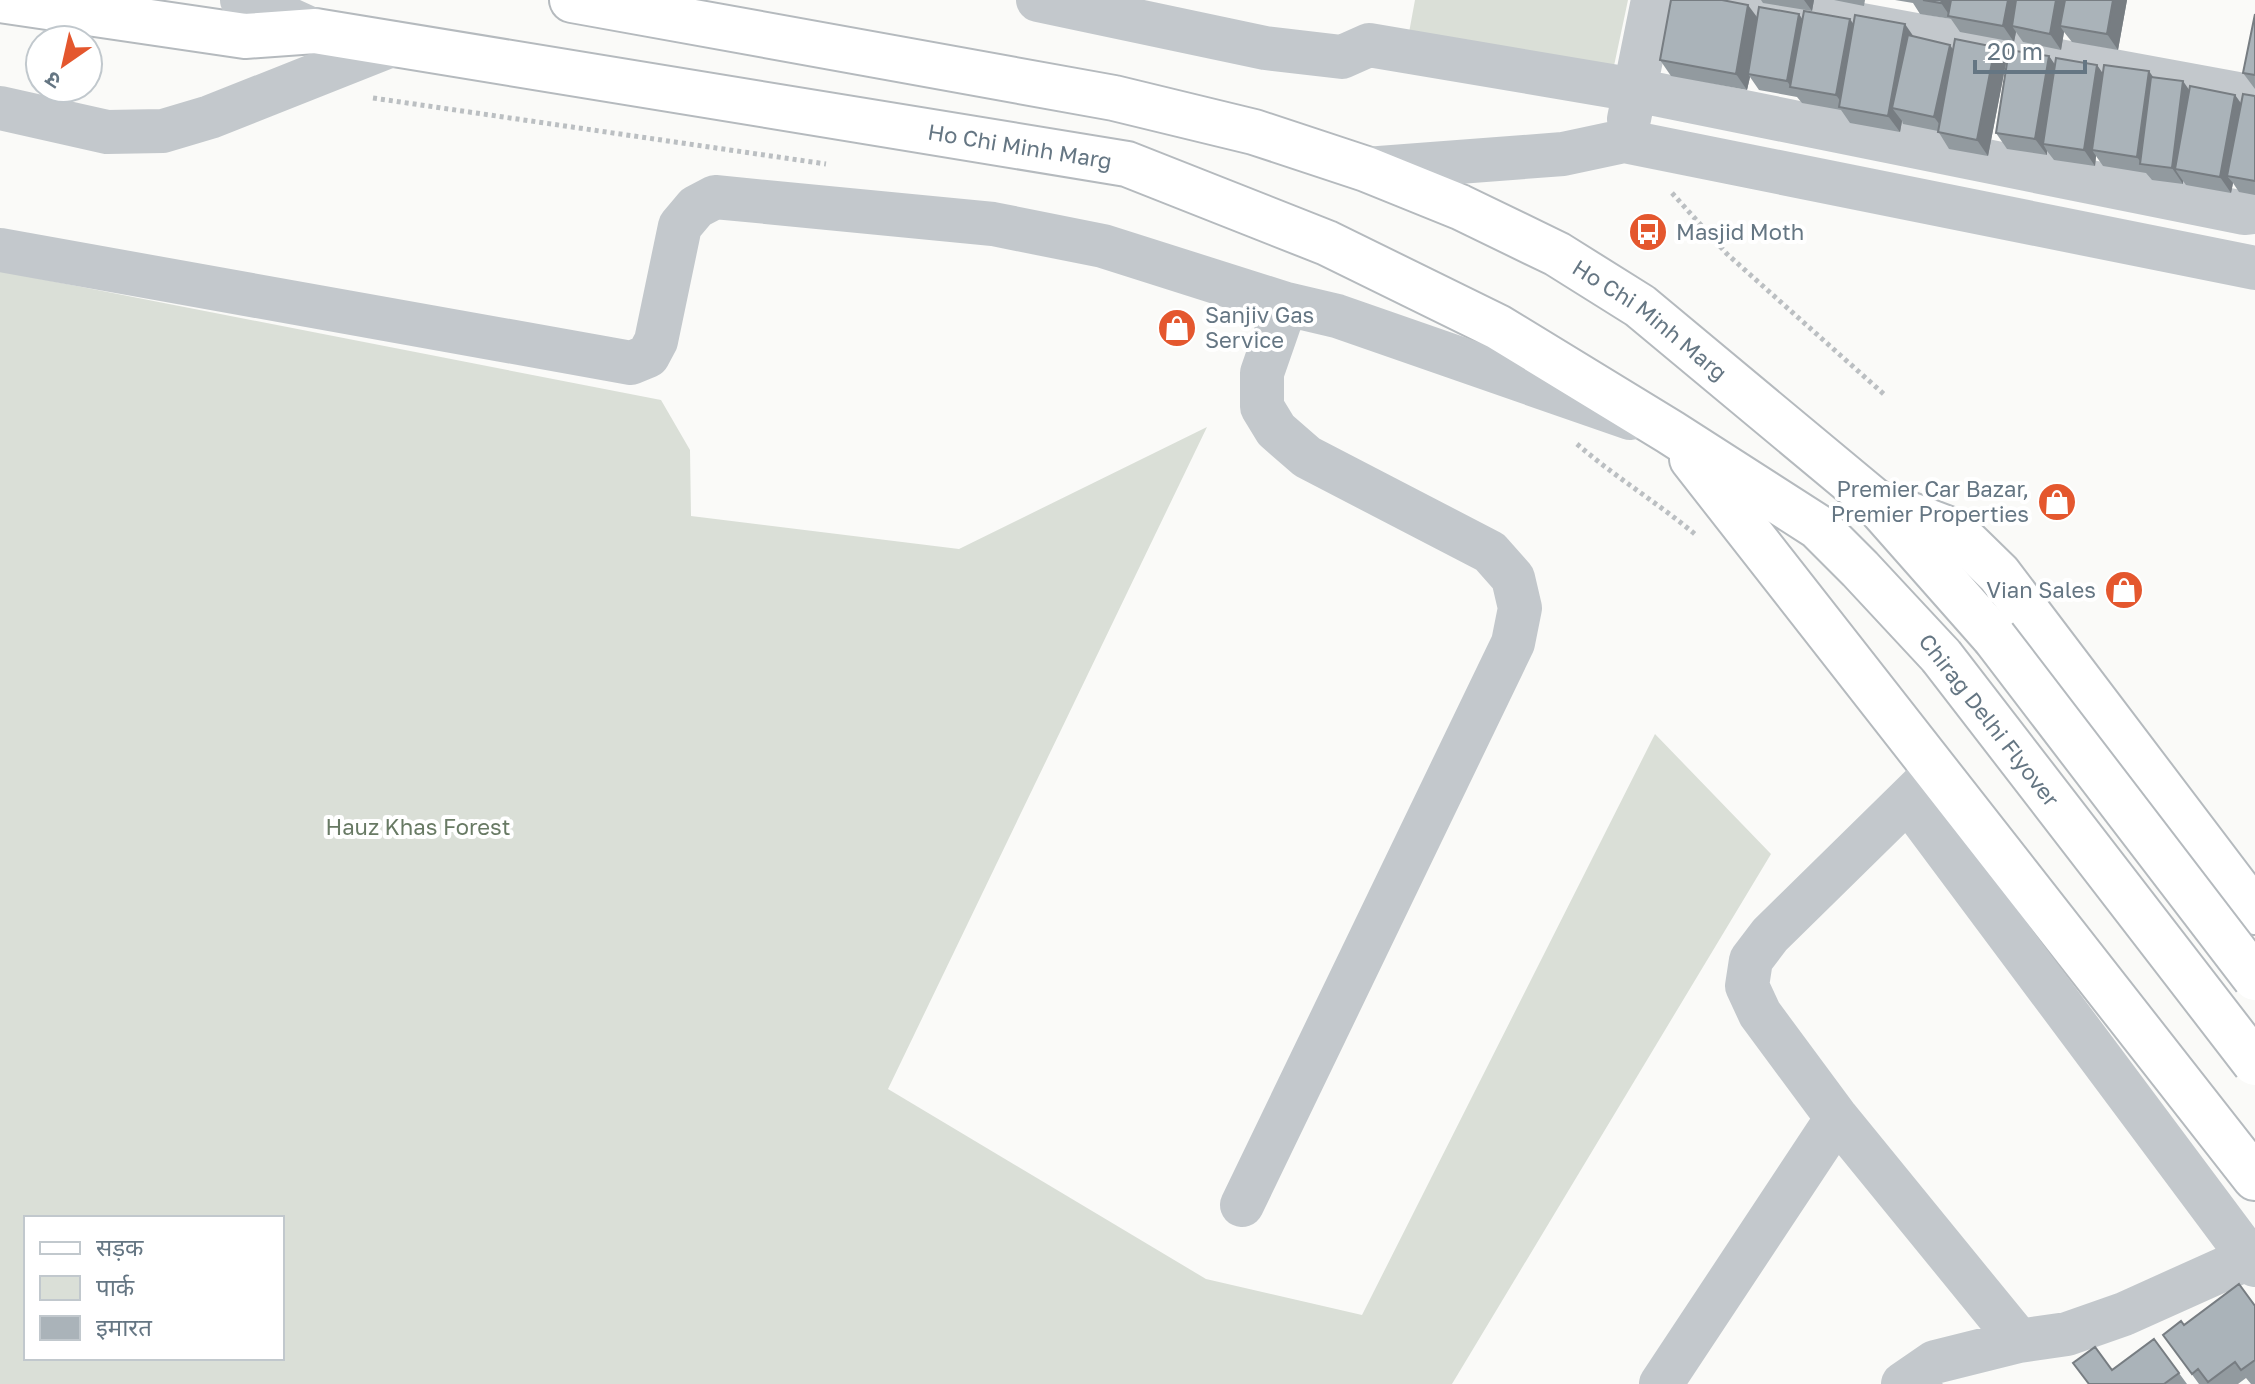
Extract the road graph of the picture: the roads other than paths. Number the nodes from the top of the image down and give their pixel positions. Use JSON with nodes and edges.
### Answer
{"nodes":[{"id":1,"x":0,"y":0,"type":"edge"},
{"id":2,"x":242,"y":0,"type":"edge"},
{"id":3,"x":572,"y":0,"type":"edge"},
{"id":4,"x":1038,"y":0,"type":"edge"},
{"id":5,"x":1653,"y":0,"type":"edge"},
{"id":6,"x":1725,"y":0,"type":"edge"},
{"id":7,"x":611,"y":4,"type":"edge"},
{"id":8,"x":315,"y":31,"type":"junction"},
{"id":9,"x":394,"y":44,"type":"junction"},
{"id":10,"x":1635,"y":90,"type":"junction"},
{"id":11,"x":2255,"y":97,"type":"edge"},
{"id":12,"x":0,"y":108,"type":"edge"},
{"id":13,"x":1624,"y":141,"type":"junction"},
{"id":14,"x":1366,"y":169,"type":"junction"},
{"id":15,"x":2255,"y":212,"type":"edge"},
{"id":16,"x":0,"y":250,"type":"edge"},
{"id":17,"x":2255,"y":268,"type":"edge"},
{"id":18,"x":1286,"y":304,"type":"junction"},
{"id":19,"x":1670,"y":432,"type":"junction"},
{"id":20,"x":1873,"y":500,"type":"junction"},
{"id":21,"x":1922,"y":786,"type":"junction"},
{"id":22,"x":2255,"y":912,"type":"edge"},
{"id":23,"x":2255,"y":978,"type":"edge"},
{"id":24,"x":2255,"y":1063,"type":"edge"},
{"id":25,"x":1837,"y":1118,"type":"junction"},
{"id":26,"x":2255,"y":1178,"type":"edge"},
{"id":27,"x":1242,"y":1205,"type":"dead end"},
{"id":28,"x":2253,"y":1259,"type":"edge"},
{"id":29,"x":2019,"y":1341,"type":"junction"},
{"id":30,"x":1661,"y":1384,"type":"edge"},
{"id":31,"x":1903,"y":1384,"type":"edge"}],
"edges":[{"from":1,"to":8,"type":"main road","name":"Ho Chi Minh Marg"},
{"from":2,"to":8,"type":"street","name":"Ho Chi Minh Marg"},
{"from":3,"to":7,"type":"main road","name":"Ho Chi Minh Marg"},
{"from":4,"to":10,"type":"street"},
{"from":5,"to":10,"type":"street"},
{"from":6,"to":11,"type":"street"},
{"from":7,"to":14,"type":"main road","name":"Ho Chi Minh Marg"},
{"from":8,"to":9,"type":"main road","name":"Ho Chi Minh Marg"},
{"from":9,"to":12,"type":"street"},
{"from":9,"to":19,"type":"main road","name":"Ho Chi Minh Marg"},
{"from":10,"to":13,"type":"street"},
{"from":10,"to":15,"type":"street"},
{"from":13,"to":14,"type":"street"},
{"from":13,"to":17,"type":"street"},
{"from":14,"to":20,"type":"main road","name":"Ho Chi Minh Marg"},
{"from":16,"to":18,"type":"street"},
{"from":18,"to":19,"type":"street"},
{"from":18,"to":27,"type":"street"},
{"from":19,"to":21,"type":"main road"},
{"from":19,"to":24,"type":"main road","name":"Chirag Delhi Flyover","bridge":true},
{"from":20,"to":22,"type":"main road"},
{"from":20,"to":23,"type":"main road","bridge":true},
{"from":21,"to":25,"type":"street"},
{"from":21,"to":26,"type":"main road"},
{"from":21,"to":28,"type":"street"},
{"from":25,"to":29,"type":"street"},
{"from":25,"to":30,"type":"street"},
{"from":28,"to":29,"type":"street"},
{"from":29,"to":31,"type":"street"}]}
